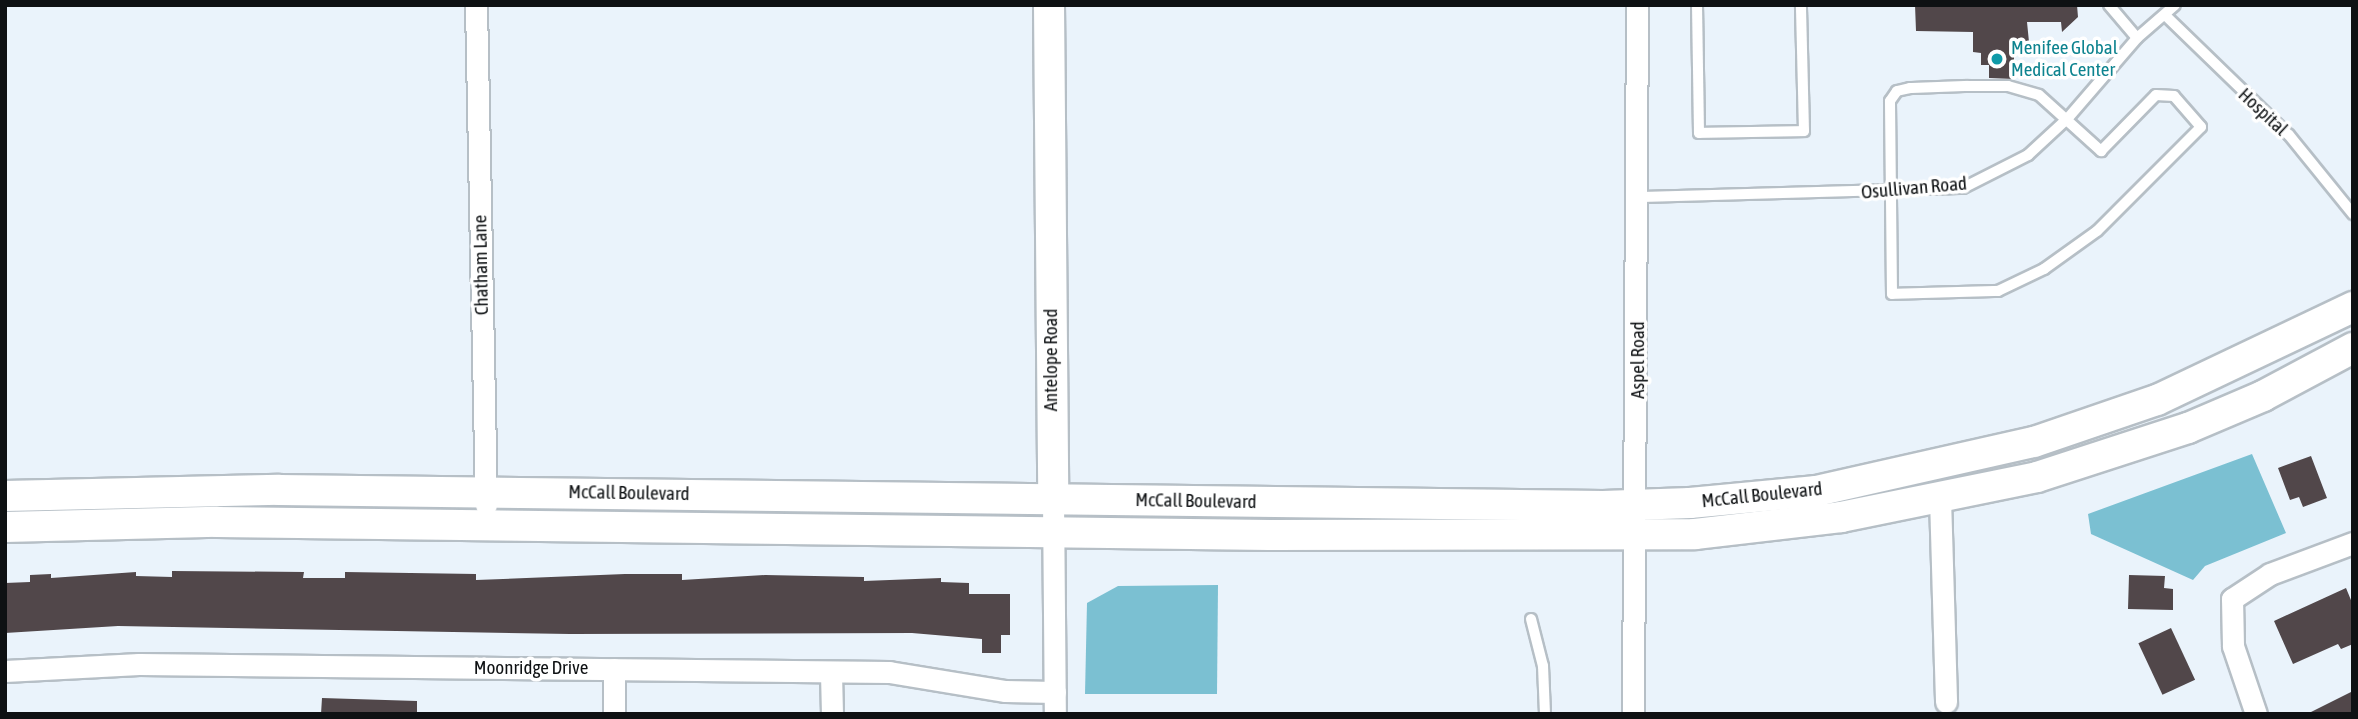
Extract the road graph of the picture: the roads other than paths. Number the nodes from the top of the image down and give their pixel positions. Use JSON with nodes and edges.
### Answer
{"nodes":[{"id":1,"x":476,"y":5,"type":"edge"},
{"id":2,"x":1049,"y":5,"type":"edge"},
{"id":3,"x":1637,"y":5,"type":"edge"},
{"id":4,"x":1697,"y":5,"type":"edge"},
{"id":5,"x":1801,"y":5,"type":"edge"},
{"id":6,"x":2109,"y":5,"type":"edge"},
{"id":7,"x":2175,"y":5,"type":"edge"},
{"id":8,"x":2166,"y":16,"type":"junction"},
{"id":9,"x":2137,"y":38,"type":"junction"},
{"id":10,"x":2068,"y":118,"type":"junction"},
{"id":11,"x":1891,"y":193,"type":"junction"},
{"id":12,"x":1638,"y":197,"type":"junction"},
{"id":13,"x":2353,"y":214,"type":"edge"},
{"id":14,"x":2353,"y":307,"type":"edge"},
{"id":15,"x":2353,"y":348,"type":"edge"},
{"id":16,"x":485,"y":492,"type":"junction"},
{"id":17,"x":5,"y":496,"type":"edge"},
{"id":18,"x":1940,"y":498,"type":"junction"},
{"id":19,"x":1053,"y":499,"type":"junction"},
{"id":20,"x":1638,"y":506,"type":"junction"},
{"id":21,"x":486,"y":525,"type":"junction"},
{"id":22,"x":5,"y":527,"type":"edge"},
{"id":23,"x":1052,"y":533,"type":"junction"},
{"id":24,"x":1632,"y":536,"type":"junction"},
{"id":25,"x":2353,"y":543,"type":"edge"},
{"id":26,"x":1531,"y":619,"type":"dead end"},
{"id":27,"x":614,"y":668,"type":"junction"},
{"id":28,"x":5,"y":671,"type":"edge"},
{"id":29,"x":831,"y":673,"type":"junction"},
{"id":30,"x":1055,"y":692,"type":"junction"},
{"id":31,"x":1946,"y":702,"type":"dead end"},
{"id":32,"x":614,"y":714,"type":"edge"},
{"id":33,"x":832,"y":714,"type":"edge"},
{"id":34,"x":1055,"y":714,"type":"edge"},
{"id":35,"x":1545,"y":714,"type":"edge"},
{"id":36,"x":1633,"y":714,"type":"edge"},
{"id":37,"x":2256,"y":714,"type":"edge"}],
"edges":[{"from":1,"to":16,"type":"street","name":"Chatham Lane"},
{"from":2,"to":19,"type":"main road","name":"Antelope Road"},
{"from":3,"to":12,"type":"street","name":"Aspel Road"},
{"from":4,"to":5,"type":"lane"},
{"from":6,"to":9,"type":"lane"},
{"from":7,"to":8,"type":"lane","name":"Osullivan Road"},
{"from":8,"to":9,"type":"lane","name":"Osullivan Road"},
{"from":8,"to":13,"type":"lane","name":"Hospital"},
{"from":9,"to":10,"type":"lane","name":"Osullivan Road"},
{"from":10,"to":11,"type":"lane","name":"Osullivan Road"},
{"from":10,"to":11,"type":"lane"},
{"from":10,"to":11,"type":"lane"},
{"from":11,"to":12,"type":"lane","name":"Osullivan Road"},
{"from":12,"to":20,"type":"street","name":"Aspel Road"},
{"from":14,"to":20,"type":"main road","name":"McCall Boulevard"},
{"from":15,"to":18,"type":"main road","name":"McCall Boulevard"},
{"from":16,"to":17,"type":"main road","name":"McCall Boulevard"},
{"from":16,"to":19,"type":"main road","name":"McCall Boulevard"},
{"from":16,"to":21,"type":"street","name":"Chatham Lane"},
{"from":18,"to":24,"type":"main road","name":"McCall Boulevard"},
{"from":18,"to":31,"type":"street"},
{"from":19,"to":20,"type":"main road","name":"McCall Boulevard"},
{"from":19,"to":23,"type":"street","name":"Antelope Road"},
{"from":20,"to":24,"type":"street","name":"Aspel Road"},
{"from":21,"to":22,"type":"main road","name":"McCall Boulevard"},
{"from":21,"to":23,"type":"main road","name":"McCall Boulevard"},
{"from":23,"to":24,"type":"main road","name":"McCall Boulevard"},
{"from":23,"to":30,"type":"street","name":"Antelope Road"},
{"from":24,"to":36,"type":"street","name":"Aspel Road"},
{"from":25,"to":37,"type":"street"},
{"from":26,"to":35,"type":"lane"},
{"from":27,"to":28,"type":"street","name":"Moonridge Drive"},
{"from":27,"to":29,"type":"street","name":"Moonridge Drive"},
{"from":27,"to":32,"type":"street"},
{"from":29,"to":30,"type":"street","name":"Moonridge Drive"},
{"from":29,"to":33,"type":"street"},
{"from":30,"to":34,"type":"street","name":"Antelope Road"}]}
